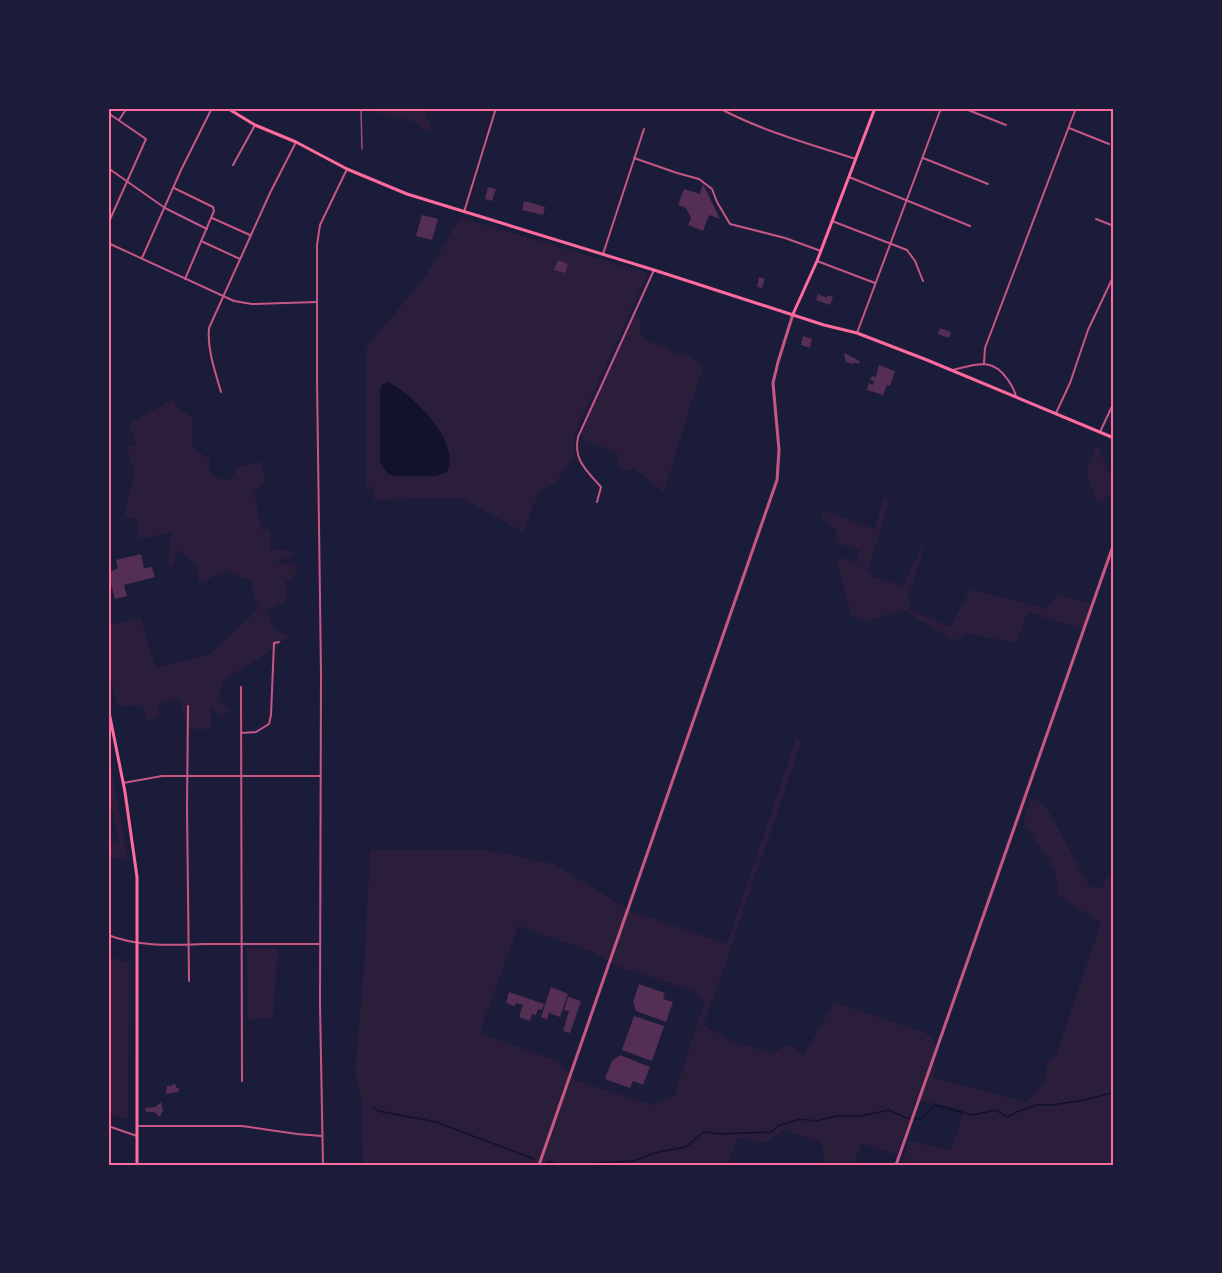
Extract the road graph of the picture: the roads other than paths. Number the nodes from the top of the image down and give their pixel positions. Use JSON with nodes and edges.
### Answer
{"nodes":[{"id":1,"x":127,"y":108,"type":"edge"},
{"id":2,"x":212,"y":108,"type":"edge"},
{"id":3,"x":227,"y":108,"type":"edge"},
{"id":4,"x":496,"y":108,"type":"edge"},
{"id":5,"x":718,"y":108,"type":"edge"},
{"id":6,"x":875,"y":108,"type":"edge"},
{"id":7,"x":941,"y":108,"type":"edge"},
{"id":8,"x":963,"y":108,"type":"edge"},
{"id":9,"x":1076,"y":108,"type":"edge"},
{"id":10,"x":108,"y":113,"type":"edge"},
{"id":11,"x":118,"y":120,"type":"junction"},
{"id":12,"x":255,"y":125,"type":"junction"},
{"id":13,"x":1006,"y":125,"type":"dead end"},
{"id":14,"x":1069,"y":128,"type":"junction"},
{"id":15,"x":644,"y":129,"type":"dead end"},
{"id":16,"x":296,"y":142,"type":"junction"},
{"id":17,"x":1109,"y":144,"type":"dead end"},
{"id":18,"x":634,"y":158,"type":"junction"},
{"id":19,"x":922,"y":158,"type":"junction"},
{"id":20,"x":856,"y":159,"type":"junction"},
{"id":21,"x":232,"y":165,"type":"dead end"},
{"id":22,"x":108,"y":168,"type":"edge"},
{"id":23,"x":347,"y":169,"type":"junction"},
{"id":24,"x":849,"y":177,"type":"junction"},
{"id":25,"x":128,"y":181,"type":"junction"},
{"id":26,"x":988,"y":184,"type":"dead end"},
{"id":27,"x":174,"y":188,"type":"junction"},
{"id":28,"x":907,"y":200,"type":"junction"},
{"id":29,"x":165,"y":208,"type":"junction"},
{"id":30,"x":464,"y":212,"type":"junction"},
{"id":31,"x":212,"y":218,"type":"junction"},
{"id":32,"x":1096,"y":219,"type":"dead end"},
{"id":33,"x":832,"y":221,"type":"junction"},
{"id":34,"x":108,"y":224,"type":"edge"},
{"id":35,"x":970,"y":225,"type":"dead end"},
{"id":36,"x":1114,"y":226,"type":"edge"},
{"id":37,"x":207,"y":229,"type":"junction"},
{"id":38,"x":250,"y":235,"type":"junction"},
{"id":39,"x":201,"y":241,"type":"junction"},
{"id":40,"x":108,"y":243,"type":"edge"},
{"id":41,"x":891,"y":243,"type":"junction"},
{"id":42,"x":821,"y":250,"type":"junction"},
{"id":43,"x":603,"y":254,"type":"junction"},
{"id":44,"x":141,"y":259,"type":"junction"},
{"id":45,"x":240,"y":259,"type":"junction"},
{"id":46,"x":817,"y":261,"type":"junction"},
{"id":47,"x":654,"y":270,"type":"junction"},
{"id":48,"x":1114,"y":275,"type":"edge"},
{"id":49,"x":185,"y":279,"type":"junction"},
{"id":50,"x":923,"y":281,"type":"dead end"},
{"id":51,"x":875,"y":283,"type":"junction"},
{"id":52,"x":223,"y":296,"type":"junction"},
{"id":53,"x":318,"y":302,"type":"junction"},
{"id":54,"x":793,"y":314,"type":"junction"},
{"id":55,"x":856,"y":333,"type":"junction"},
{"id":56,"x":984,"y":363,"type":"junction"},
{"id":57,"x":953,"y":370,"type":"junction"},
{"id":58,"x":221,"y":392,"type":"dead end"},
{"id":59,"x":1016,"y":397,"type":"junction"},
{"id":60,"x":1114,"y":402,"type":"edge"},
{"id":61,"x":1056,"y":413,"type":"junction"},
{"id":62,"x":1100,"y":432,"type":"junction"},
{"id":63,"x":1114,"y":438,"type":"edge"},
{"id":64,"x":597,"y":502,"type":"dead end"},
{"id":65,"x":1114,"y":543,"type":"edge"},
{"id":66,"x":279,"y":642,"type":"dead end"},
{"id":67,"x":241,"y":687,"type":"dead end"},
{"id":68,"x":188,"y":706,"type":"dead end"},
{"id":69,"x":108,"y":707,"type":"edge"},
{"id":70,"x":241,"y":733,"type":"junction"},
{"id":71,"x":188,"y":776,"type":"junction"},
{"id":72,"x":320,"y":776,"type":"junction"},
{"id":73,"x":242,"y":777,"type":"junction"},
{"id":74,"x":123,"y":783,"type":"junction"},
{"id":75,"x":108,"y":935,"type":"edge"},
{"id":76,"x":138,"y":943,"type":"junction"},
{"id":77,"x":242,"y":944,"type":"junction"},
{"id":78,"x":321,"y":944,"type":"junction"},
{"id":79,"x":189,"y":945,"type":"junction"},
{"id":80,"x":189,"y":981,"type":"dead end"},
{"id":81,"x":242,"y":1081,"type":"dead end"},
{"id":82,"x":108,"y":1126,"type":"edge"},
{"id":83,"x":137,"y":1126,"type":"junction"},
{"id":84,"x":137,"y":1136,"type":"junction"},
{"id":85,"x":323,"y":1136,"type":"junction"},
{"id":86,"x":137,"y":1165,"type":"edge"},
{"id":87,"x":323,"y":1165,"type":"edge"},
{"id":88,"x":539,"y":1165,"type":"edge"},
{"id":89,"x":896,"y":1165,"type":"edge"}],
"edges":[{"from":1,"to":11,"type":"street"},
{"from":2,"to":27,"type":"street"},
{"from":3,"to":12,"type":"main road"},
{"from":4,"to":30,"type":"street"},
{"from":5,"to":20,"type":"street"},
{"from":6,"to":20,"type":"main road"},
{"from":7,"to":19,"type":"street"},
{"from":8,"to":13,"type":"street"},
{"from":9,"to":14,"type":"street"},
{"from":10,"to":11,"type":"street"},
{"from":11,"to":25,"type":"street"},
{"from":12,"to":16,"type":"main road"},
{"from":12,"to":21,"type":"street"},
{"from":14,"to":17,"type":"street"},
{"from":14,"to":56,"type":"street"},
{"from":15,"to":18,"type":"street"},
{"from":16,"to":23,"type":"main road"},
{"from":16,"to":38,"type":"street"},
{"from":18,"to":42,"type":"street"},
{"from":18,"to":43,"type":"street"},
{"from":19,"to":26,"type":"street"},
{"from":19,"to":28,"type":"street"},
{"from":20,"to":24,"type":"main road"},
{"from":22,"to":25,"type":"street"},
{"from":23,"to":30,"type":"main road"},
{"from":23,"to":53,"type":"street"},
{"from":24,"to":28,"type":"street"},
{"from":24,"to":33,"type":"main road"},
{"from":25,"to":29,"type":"street"},
{"from":25,"to":34,"type":"street"},
{"from":27,"to":29,"type":"street"},
{"from":27,"to":31,"type":"street"},
{"from":28,"to":35,"type":"street"},
{"from":28,"to":41,"type":"street"},
{"from":29,"to":37,"type":"street"},
{"from":29,"to":44,"type":"street"},
{"from":30,"to":43,"type":"main road"},
{"from":31,"to":37,"type":"street"},
{"from":31,"to":38,"type":"street"},
{"from":32,"to":36,"type":"street"},
{"from":33,"to":41,"type":"street"},
{"from":33,"to":42,"type":"main road"},
{"from":37,"to":39,"type":"street"},
{"from":38,"to":45,"type":"street"},
{"from":39,"to":45,"type":"street"},
{"from":39,"to":49,"type":"street"},
{"from":40,"to":44,"type":"street"},
{"from":41,"to":50,"type":"street"},
{"from":41,"to":51,"type":"street"},
{"from":42,"to":46,"type":"main road"},
{"from":43,"to":47,"type":"main road"},
{"from":44,"to":49,"type":"street"},
{"from":45,"to":52,"type":"street"},
{"from":46,"to":51,"type":"street"},
{"from":46,"to":54,"type":"main road"},
{"from":47,"to":54,"type":"main road"},
{"from":47,"to":64,"type":"street"},
{"from":48,"to":61,"type":"street"},
{"from":49,"to":52,"type":"street"},
{"from":51,"to":55,"type":"street"},
{"from":52,"to":53,"type":"street"},
{"from":52,"to":58,"type":"street"},
{"from":53,"to":72,"type":"street"},
{"from":54,"to":55,"type":"main road"},
{"from":54,"to":88,"type":"street"},
{"from":55,"to":57,"type":"main road"},
{"from":56,"to":57,"type":"street"},
{"from":56,"to":59,"type":"street"},
{"from":57,"to":59,"type":"main road"},
{"from":59,"to":61,"type":"main road"},
{"from":60,"to":62,"type":"street"},
{"from":61,"to":62,"type":"main road"},
{"from":62,"to":63,"type":"main road"},
{"from":65,"to":89,"type":"street"},
{"from":66,"to":70,"type":"street"},
{"from":67,"to":70,"type":"street"},
{"from":68,"to":71,"type":"street"},
{"from":69,"to":74,"type":"main road"},
{"from":70,"to":73,"type":"street"},
{"from":71,"to":73,"type":"street"},
{"from":71,"to":74,"type":"street"},
{"from":71,"to":79,"type":"street"},
{"from":72,"to":73,"type":"street"},
{"from":72,"to":78,"type":"street"},
{"from":73,"to":77,"type":"street"},
{"from":74,"to":76,"type":"main road"},
{"from":75,"to":76,"type":"street"},
{"from":76,"to":79,"type":"street"},
{"from":76,"to":83,"type":"main road"},
{"from":77,"to":78,"type":"street"},
{"from":77,"to":79,"type":"street"},
{"from":77,"to":81,"type":"street"},
{"from":78,"to":85,"type":"street"},
{"from":79,"to":80,"type":"street"},
{"from":82,"to":84,"type":"street"},
{"from":83,"to":84,"type":"main road"},
{"from":83,"to":85,"type":"street"},
{"from":84,"to":86,"type":"main road"},
{"from":85,"to":87,"type":"street"}]}
